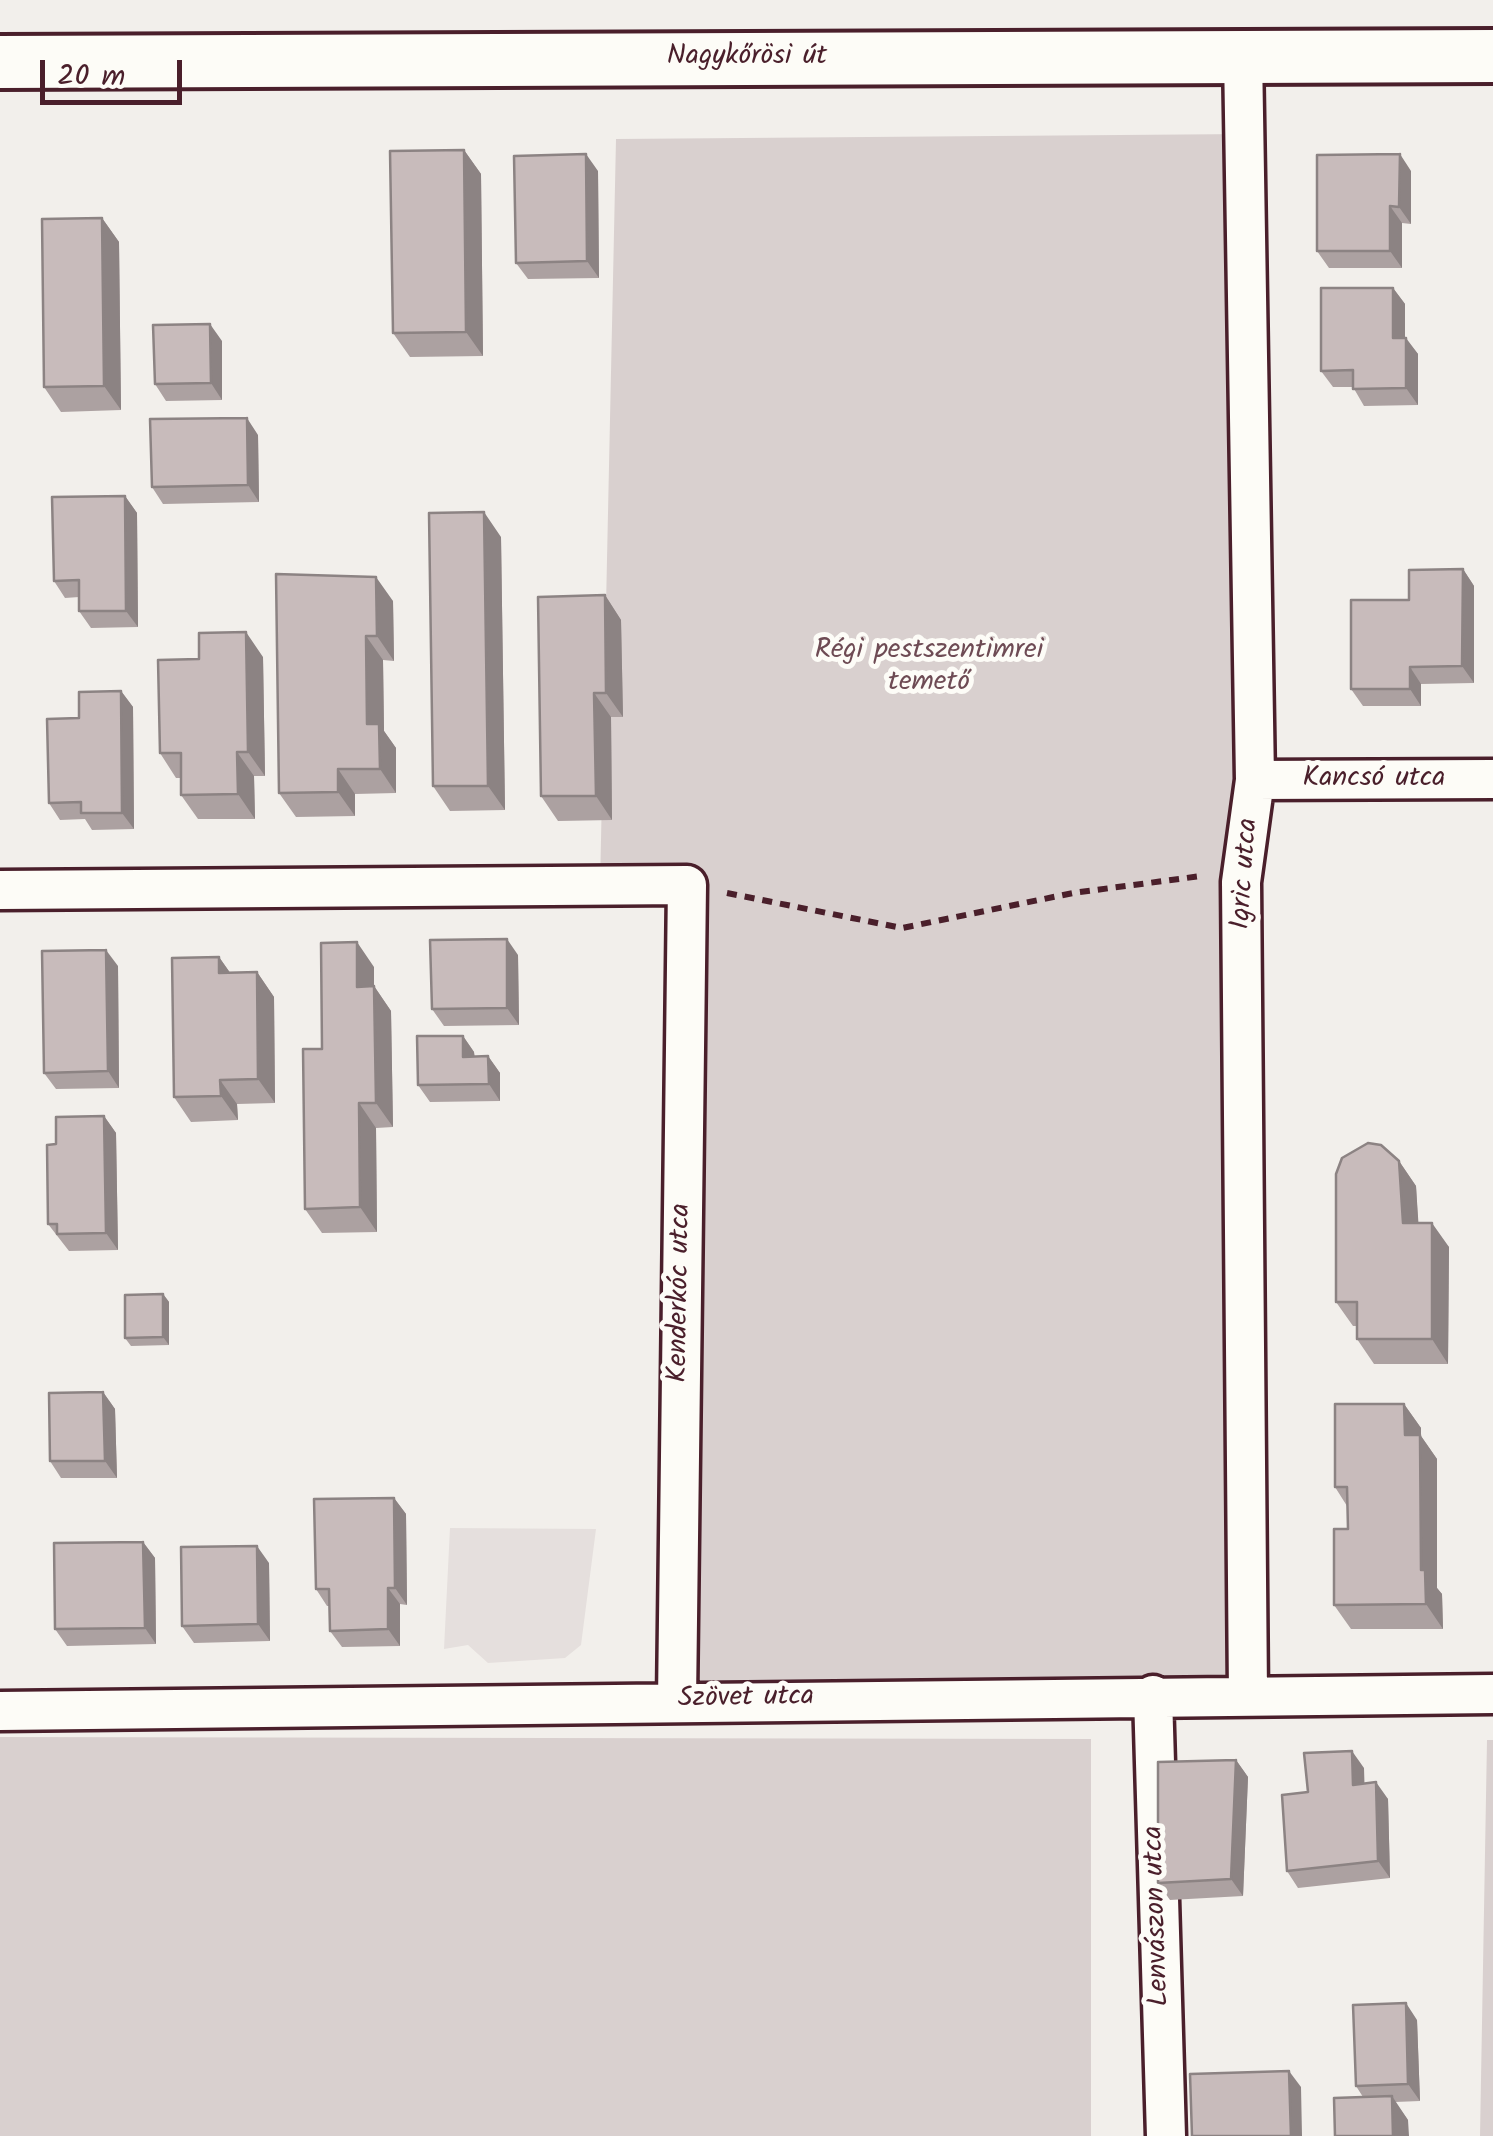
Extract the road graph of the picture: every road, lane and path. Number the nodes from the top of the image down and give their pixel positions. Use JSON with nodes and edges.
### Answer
{"nodes":[{"id":1,"x":1243,"y":54,"type":"junction"},
{"id":2,"x":1493,"y":56,"type":"edge"},
{"id":3,"x":0,"y":62,"type":"edge"},
{"id":4,"x":1493,"y":779,"type":"edge"},
{"id":5,"x":1255,"y":780,"type":"junction"},
{"id":6,"x":1241,"y":882,"type":"junction"},
{"id":7,"x":687,"y":885,"type":"junction"},
{"id":8,"x":0,"y":890,"type":"edge"},
{"id":9,"x":1493,"y":1694,"type":"edge"},
{"id":10,"x":1248,"y":1695,"type":"junction"},
{"id":11,"x":1153,"y":1696,"type":"junction"},
{"id":12,"x":677,"y":1701,"type":"junction"},
{"id":13,"x":0,"y":1711,"type":"edge"},
{"id":14,"x":1166,"y":2136,"type":"edge"}],
"edges":[{"from":1,"to":2,"type":"main road","name":"Nagykőrösi út"},
{"from":1,"to":3,"type":"main road","name":"Nagykőrösi út"},
{"from":1,"to":5,"type":"street","name":"Igric utca"},
{"from":4,"to":5,"type":"street","name":"Kancsó utca"},
{"from":5,"to":6,"type":"street","name":"Igric utca"},
{"from":6,"to":7,"type":"path"},
{"from":6,"to":10,"type":"street","name":"Igric utca"},
{"from":7,"to":8,"type":"street"},
{"from":7,"to":12,"type":"street","name":"Kenderkóc utca"},
{"from":9,"to":10,"type":"street","name":"Szövet utca"},
{"from":10,"to":11,"type":"street","name":"Szövet utca"},
{"from":11,"to":12,"type":"street","name":"Szövet utca"},
{"from":11,"to":14,"type":"street","name":"Lenvászon utca"},
{"from":12,"to":13,"type":"street","name":"Szövet utca"}]}
